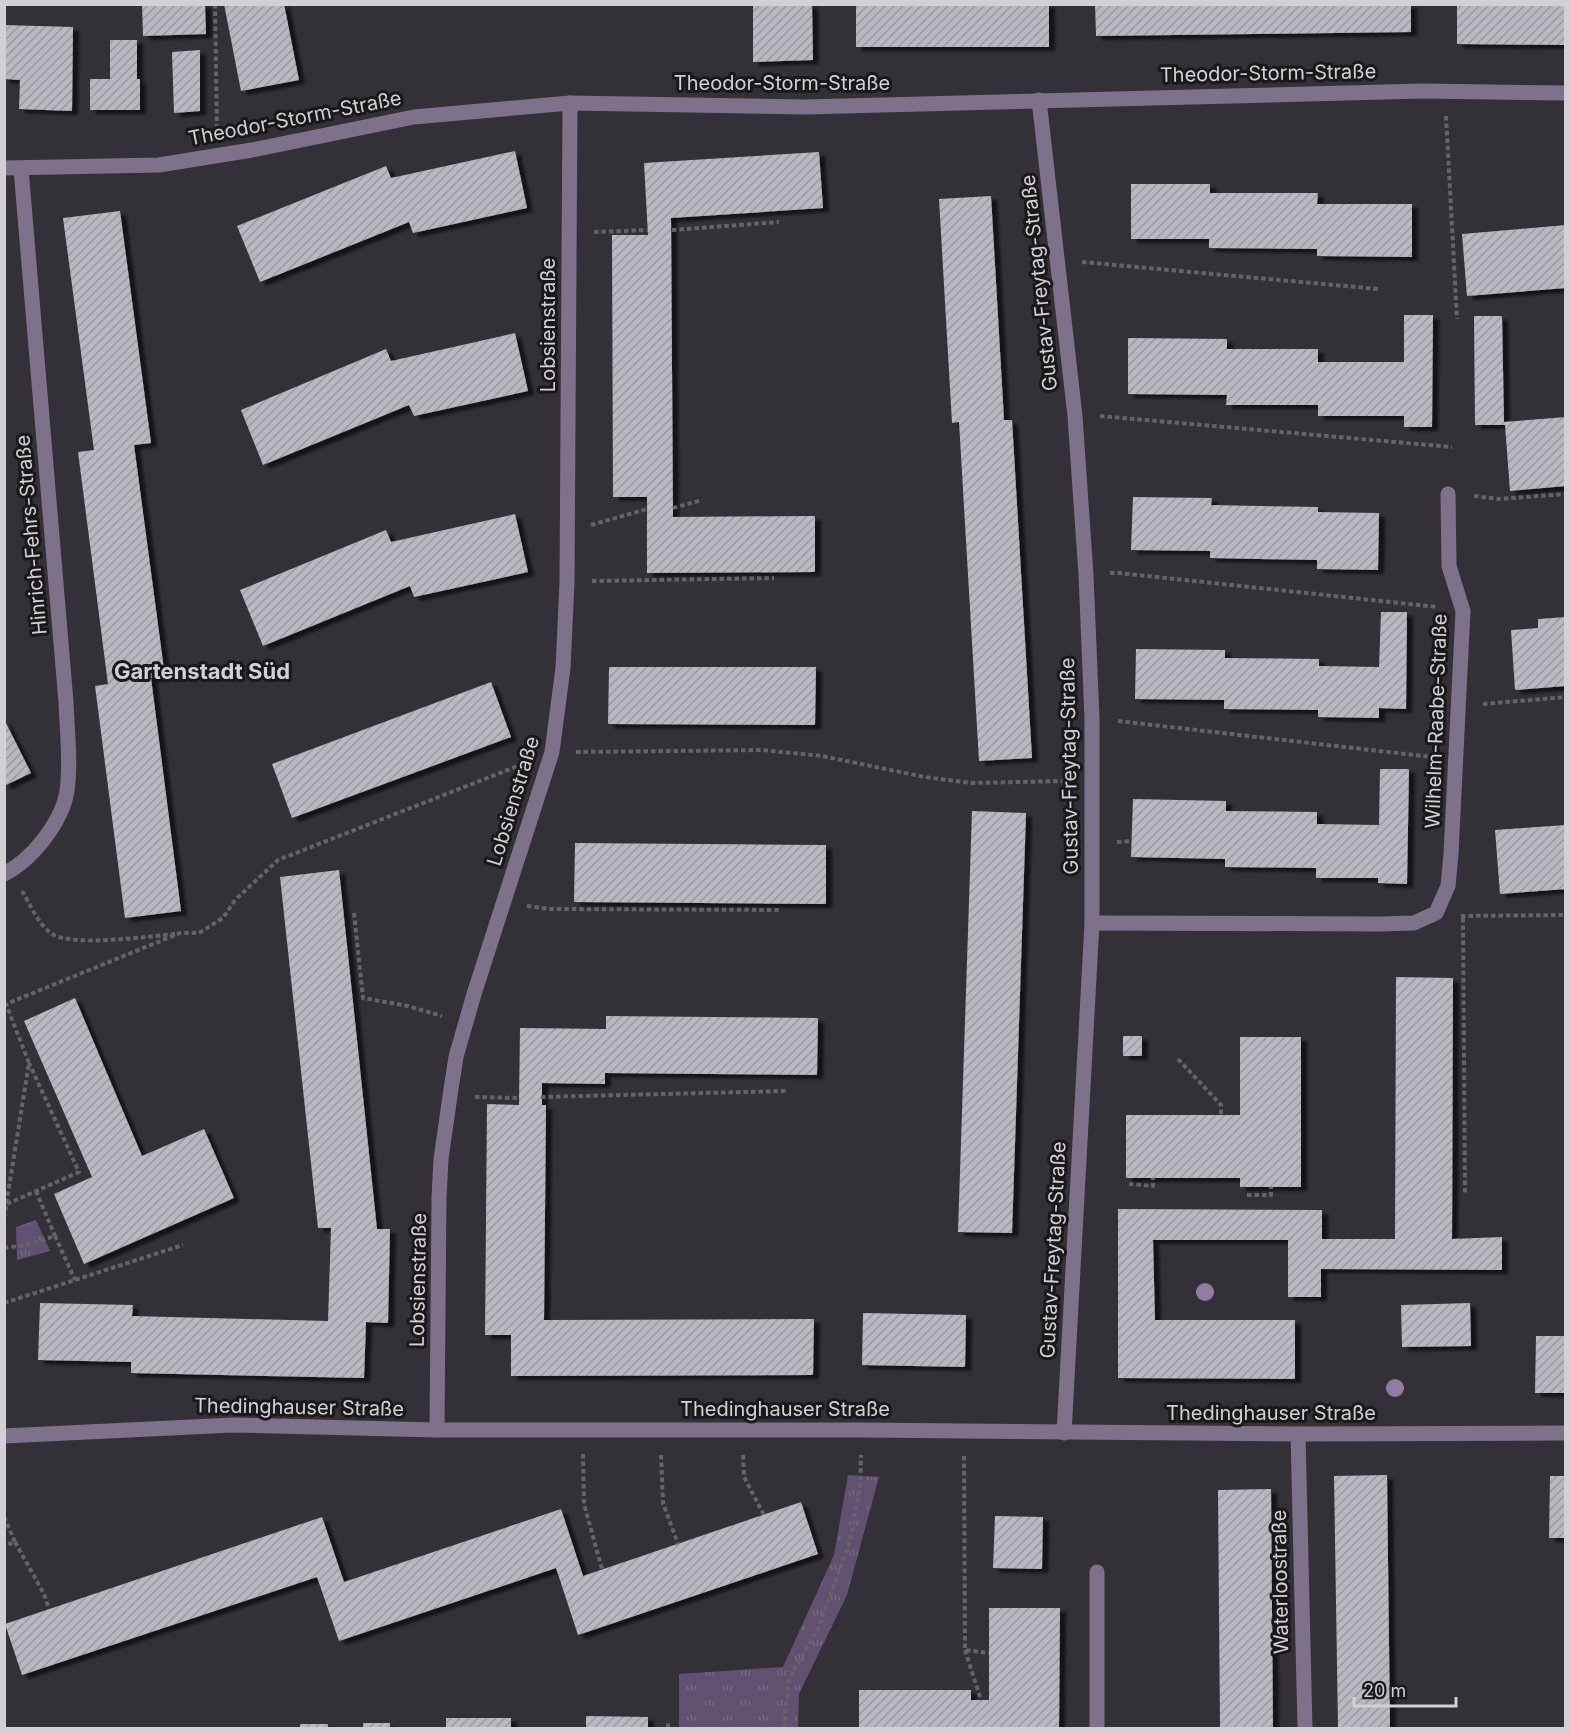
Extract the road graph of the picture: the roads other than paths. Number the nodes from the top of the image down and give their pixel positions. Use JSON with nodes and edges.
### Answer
{"nodes":[{"id":1,"x":1566,"y":93,"type":"edge"},
{"id":2,"x":1039,"y":100,"type":"junction"},
{"id":3,"x":570,"y":103,"type":"junction"},
{"id":4,"x":4,"y":168,"type":"edge"},
{"id":5,"x":21,"y":169,"type":"junction"},
{"id":6,"x":1448,"y":494,"type":"road end"},
{"id":7,"x":7,"y":873,"type":"edge"},
{"id":8,"x":1092,"y":923,"type":"junction"},
{"id":9,"x":437,"y":1430,"type":"junction"},
{"id":10,"x":1064,"y":1433,"type":"junction"},
{"id":11,"x":1566,"y":1433,"type":"edge"},
{"id":12,"x":1298,"y":1434,"type":"junction"},
{"id":13,"x":4,"y":1436,"type":"edge"},
{"id":14,"x":1097,"y":1572,"type":"dead end"},
{"id":15,"x":1097,"y":1728,"type":"edge"},
{"id":16,"x":1305,"y":1728,"type":"edge"}],
"edges":[{"from":1,"to":2,"type":"street","name":"Theodor-Storm-Straße"},
{"from":2,"to":3,"type":"street","name":"Theodor-Storm-Straße"},
{"from":2,"to":8,"type":"street","name":"Gustav-Freytag-Straße"},
{"from":3,"to":5,"type":"street","name":"Theodor-Storm-Straße"},
{"from":3,"to":9,"type":"street","name":"Lobsienstraße"},
{"from":4,"to":5,"type":"street","name":"Theodor-Storm-Straße"},
{"from":5,"to":7,"type":"street","name":"Hinrich-Fehrs-Straße"},
{"from":6,"to":8,"type":"street","name":"Wilhelm-Raabe-Straße"},
{"from":8,"to":10,"type":"street","name":"Gustav-Freytag-Straße"},
{"from":9,"to":10,"type":"street","name":"Thedinghauser Straße"},
{"from":9,"to":13,"type":"street","name":"Thedinghauser Straße"},
{"from":10,"to":12,"type":"street","name":"Thedinghauser Straße"},
{"from":11,"to":12,"type":"street","name":"Thedinghauser Straße"},
{"from":12,"to":16,"type":"street","name":"Waterloostraße"},
{"from":14,"to":15,"type":"street"}]}
